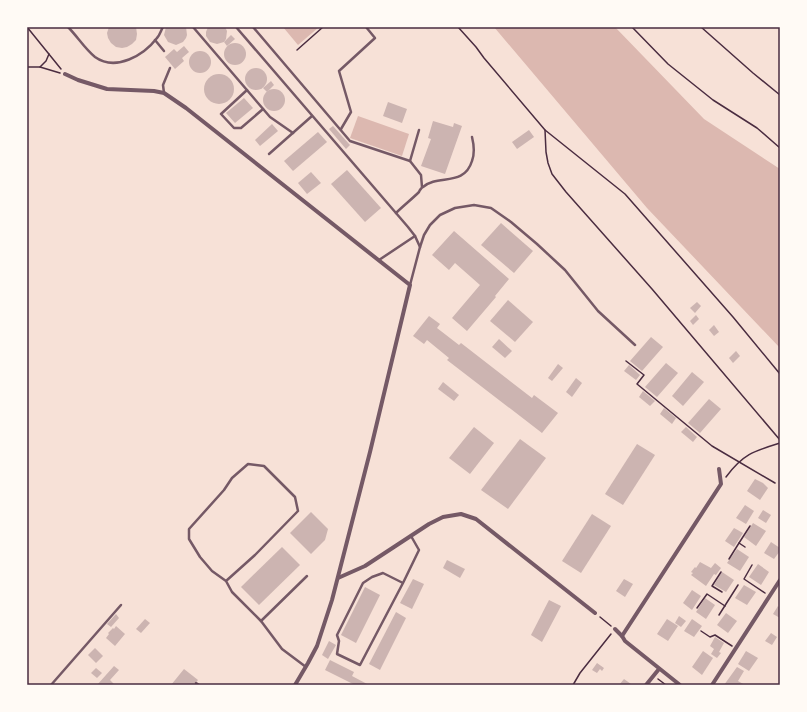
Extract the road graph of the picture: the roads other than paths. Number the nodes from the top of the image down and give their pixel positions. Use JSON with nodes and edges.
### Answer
{"nodes":[{"id":1,"x":68,"y":27,"type":"edge"},
{"id":2,"x":163,"y":27,"type":"edge"},
{"id":3,"x":193,"y":27,"type":"edge"},
{"id":4,"x":236,"y":27,"type":"edge"},
{"id":5,"x":252,"y":27,"type":"edge"},
{"id":6,"x":366,"y":27,"type":"edge"},
{"id":7,"x":155,"y":40,"type":"junction"},
{"id":8,"x":164,"y":51,"type":"dead end"},
{"id":9,"x":170,"y":68,"type":"dead end"},
{"id":10,"x":65,"y":74,"type":"road end"},
{"id":11,"x":247,"y":90,"type":"junction"},
{"id":12,"x":164,"y":93,"type":"junction"},
{"id":13,"x":263,"y":109,"type":"junction"},
{"id":14,"x":312,"y":116,"type":"junction"},
{"id":15,"x":341,"y":129,"type":"junction"},
{"id":16,"x":419,"y":130,"type":"dead end"},
{"id":17,"x":293,"y":133,"type":"junction"},
{"id":18,"x":472,"y":137,"type":"dead end"},
{"id":19,"x":269,"y":154,"type":"dead end"},
{"id":20,"x":410,"y":161,"type":"junction"},
{"id":21,"x":422,"y":187,"type":"junction"},
{"id":22,"x":396,"y":213,"type":"junction"},
{"id":23,"x":415,"y":236,"type":"junction"},
{"id":24,"x":420,"y":247,"type":"junction"},
{"id":25,"x":378,"y":260,"type":"junction"},
{"id":26,"x":410,"y":285,"type":"junction"},
{"id":27,"x":634,"y":345,"type":"dead end"},
{"id":28,"x":719,"y":469,"type":"dead end"},
{"id":29,"x":411,"y":536,"type":"junction"},
{"id":30,"x":307,"y":576,"type":"dead end"},
{"id":31,"x":338,"y":578,"type":"junction"},
{"id":32,"x":780,"y":580,"type":"edge"},
{"id":33,"x":226,"y":581,"type":"junction"},
{"id":34,"x":403,"y":583,"type":"junction"},
{"id":35,"x":121,"y":605,"type":"dead end"},
{"id":36,"x":595,"y":614,"type":"road end"},
{"id":37,"x":261,"y":621,"type":"junction"},
{"id":38,"x":615,"y":629,"type":"road end"},
{"id":39,"x":622,"y":636,"type":"junction"},
{"id":40,"x":306,"y":667,"type":"junction"},
{"id":41,"x":659,"y":669,"type":"junction"},
{"id":42,"x":51,"y":685,"type":"edge"},
{"id":43,"x":295,"y":685,"type":"edge"},
{"id":44,"x":646,"y":685,"type":"edge"},
{"id":45,"x":680,"y":685,"type":"edge"},
{"id":46,"x":712,"y":685,"type":"edge"}],
"edges":[{"from":1,"to":7,"type":"lane"},
{"from":2,"to":7,"type":"lane"},
{"from":3,"to":11,"type":"lane"},
{"from":4,"to":14,"type":"lane"},
{"from":5,"to":15,"type":"lane"},
{"from":6,"to":15,"type":"lane"},
{"from":7,"to":8,"type":"lane"},
{"from":9,"to":12,"type":"lane"},
{"from":10,"to":12,"type":"street"},
{"from":11,"to":13,"type":"lane"},
{"from":11,"to":13,"type":"lane"},
{"from":12,"to":25,"type":"street"},
{"from":13,"to":17,"type":"lane"},
{"from":14,"to":17,"type":"lane"},
{"from":14,"to":22,"type":"lane"},
{"from":15,"to":20,"type":"lane"},
{"from":16,"to":20,"type":"lane"},
{"from":17,"to":19,"type":"lane"},
{"from":18,"to":21,"type":"lane"},
{"from":20,"to":21,"type":"lane"},
{"from":21,"to":22,"type":"lane"},
{"from":22,"to":23,"type":"lane"},
{"from":23,"to":24,"type":"lane"},
{"from":23,"to":25,"type":"lane"},
{"from":24,"to":26,"type":"lane"},
{"from":24,"to":27,"type":"lane"},
{"from":25,"to":26,"type":"street"},
{"from":26,"to":31,"type":"street"},
{"from":28,"to":39,"type":"street"},
{"from":29,"to":31,"type":"street"},
{"from":29,"to":34,"type":"lane"},
{"from":29,"to":36,"type":"street"},
{"from":30,"to":37,"type":"lane"},
{"from":31,"to":40,"type":"street"},
{"from":32,"to":46,"type":"street"},
{"from":33,"to":33,"type":"lane"},
{"from":33,"to":37,"type":"lane"},
{"from":34,"to":34,"type":"lane"},
{"from":35,"to":42,"type":"lane"},
{"from":37,"to":40,"type":"lane"},
{"from":38,"to":39,"type":"street"},
{"from":39,"to":41,"type":"street"},
{"from":40,"to":43,"type":"street"},
{"from":41,"to":44,"type":"street"},
{"from":41,"to":45,"type":"street"}]}
